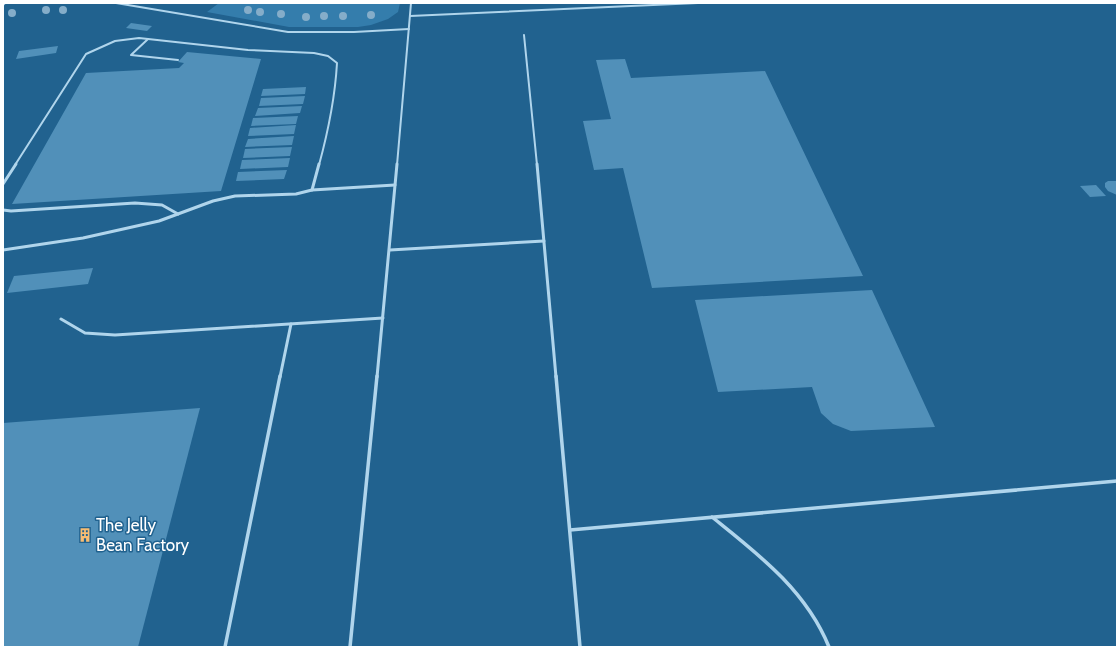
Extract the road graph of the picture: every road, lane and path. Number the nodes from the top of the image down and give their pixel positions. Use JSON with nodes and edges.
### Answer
{"nodes":[{"id":1,"x":116,"y":3,"type":"edge"},
{"id":2,"x":411,"y":3,"type":"edge"},
{"id":3,"x":698,"y":3,"type":"edge"},
{"id":4,"x":410,"y":16,"type":"junction"},
{"id":5,"x":409,"y":29,"type":"junction"},
{"id":6,"x":524,"y":35,"type":"dead end"},
{"id":7,"x":148,"y":39,"type":"junction"},
{"id":8,"x":178,"y":60,"type":"dead end"},
{"id":9,"x":3,"y":184,"type":"edge"},
{"id":10,"x":395,"y":185,"type":"junction"},
{"id":11,"x":312,"y":190,"type":"junction"},
{"id":12,"x":3,"y":210,"type":"edge"},
{"id":13,"x":179,"y":214,"type":"junction"},
{"id":14,"x":544,"y":241,"type":"junction"},
{"id":15,"x":3,"y":250,"type":"edge"},
{"id":16,"x":390,"y":250,"type":"junction"},
{"id":17,"x":383,"y":318,"type":"junction"},
{"id":18,"x":61,"y":319,"type":"dead end"},
{"id":19,"x":291,"y":324,"type":"junction"},
{"id":20,"x":1117,"y":481,"type":"edge"},
{"id":21,"x":712,"y":517,"type":"junction"},
{"id":22,"x":570,"y":530,"type":"junction"},
{"id":23,"x":225,"y":647,"type":"edge"},
{"id":24,"x":350,"y":647,"type":"edge"},
{"id":25,"x":580,"y":647,"type":"edge"},
{"id":26,"x":829,"y":647,"type":"edge"}],
"edges":[{"from":1,"to":5,"type":"lane"},
{"from":2,"to":4,"type":"lane"},
{"from":3,"to":4,"type":"lane"},
{"from":4,"to":5,"type":"lane"},
{"from":5,"to":10,"type":"lane"},
{"from":6,"to":14,"type":"lane"},
{"from":7,"to":8,"type":"lane"},
{"from":7,"to":9,"type":"lane"},
{"from":7,"to":11,"type":"lane"},
{"from":10,"to":11,"type":"lane"},
{"from":10,"to":16,"type":"lane"},
{"from":11,"to":13,"type":"lane"},
{"from":12,"to":13,"type":"lane"},
{"from":13,"to":15,"type":"lane"},
{"from":14,"to":16,"type":"lane"},
{"from":14,"to":22,"type":"lane"},
{"from":16,"to":17,"type":"lane"},
{"from":17,"to":19,"type":"lane"},
{"from":17,"to":24,"type":"lane"},
{"from":18,"to":19,"type":"lane"},
{"from":19,"to":23,"type":"lane"},
{"from":20,"to":21,"type":"lane"},
{"from":21,"to":22,"type":"lane"},
{"from":21,"to":26,"type":"lane"},
{"from":22,"to":25,"type":"lane"}]}
